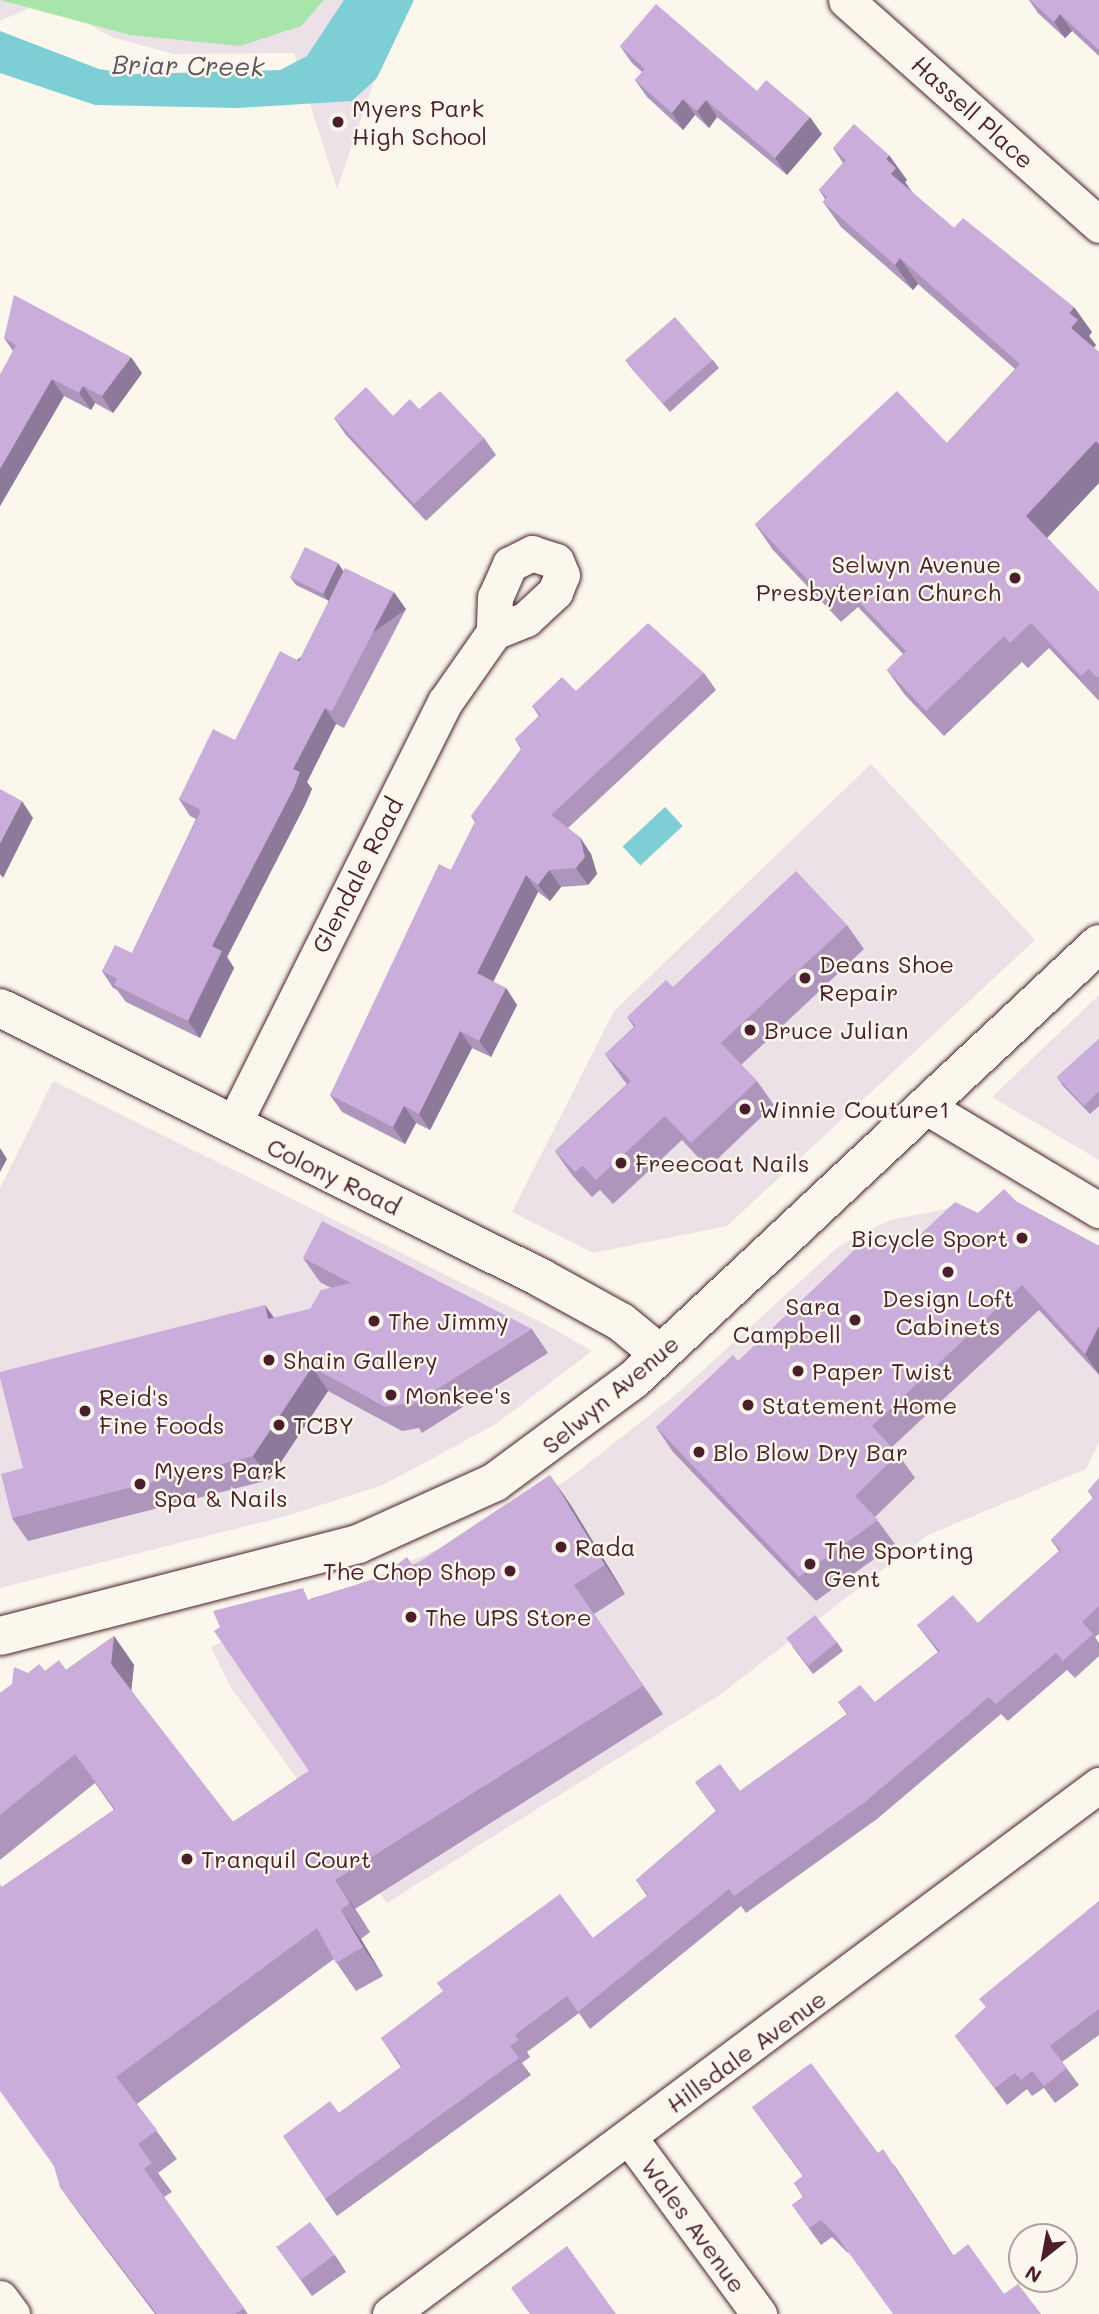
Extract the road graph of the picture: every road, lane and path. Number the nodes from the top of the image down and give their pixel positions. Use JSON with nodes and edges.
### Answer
{"nodes":[{"id":1,"x":846,"y":0,"type":"edge"},
{"id":2,"x":1099,"y":225,"type":"edge"},
{"id":3,"x":494,"y":632,"type":"dead end"},
{"id":4,"x":1099,"y":944,"type":"edge"},
{"id":5,"x":0,"y":1008,"type":"edge"},
{"id":6,"x":925,"y":1106,"type":"junction"},
{"id":7,"x":233,"y":1125,"type":"junction"},
{"id":8,"x":1099,"y":1210,"type":"edge"},
{"id":9,"x":660,"y":1354,"type":"junction"},
{"id":10,"x":0,"y":1636,"type":"edge"},
{"id":11,"x":1099,"y":1785,"type":"edge"},
{"id":12,"x":629,"y":2137,"type":"junction"},
{"id":13,"x":0,"y":2298,"type":"edge"},
{"id":14,"x":12,"y":2314,"type":"edge"},
{"id":15,"x":390,"y":2314,"type":"edge"},
{"id":16,"x":759,"y":2314,"type":"edge"}],
"edges":[{"from":1,"to":2,"type":"street","name":"Hassell Place"},
{"from":3,"to":7,"type":"street","name":"Glendale Road"},
{"from":4,"to":6,"type":"street","name":"Selwyn Avenue"},
{"from":5,"to":7,"type":"street","name":"Colony Road"},
{"from":6,"to":8,"type":"street"},
{"from":6,"to":9,"type":"street","name":"Selwyn Avenue"},
{"from":7,"to":9,"type":"street","name":"Colony Road"},
{"from":9,"to":10,"type":"street","name":"Selwyn Avenue"},
{"from":11,"to":12,"type":"street","name":"Hillsdale Avenue"},
{"from":12,"to":15,"type":"street","name":"Hillsdale Avenue"},
{"from":12,"to":16,"type":"street","name":"Wales Avenue"},
{"from":13,"to":14,"type":"street"}]}
